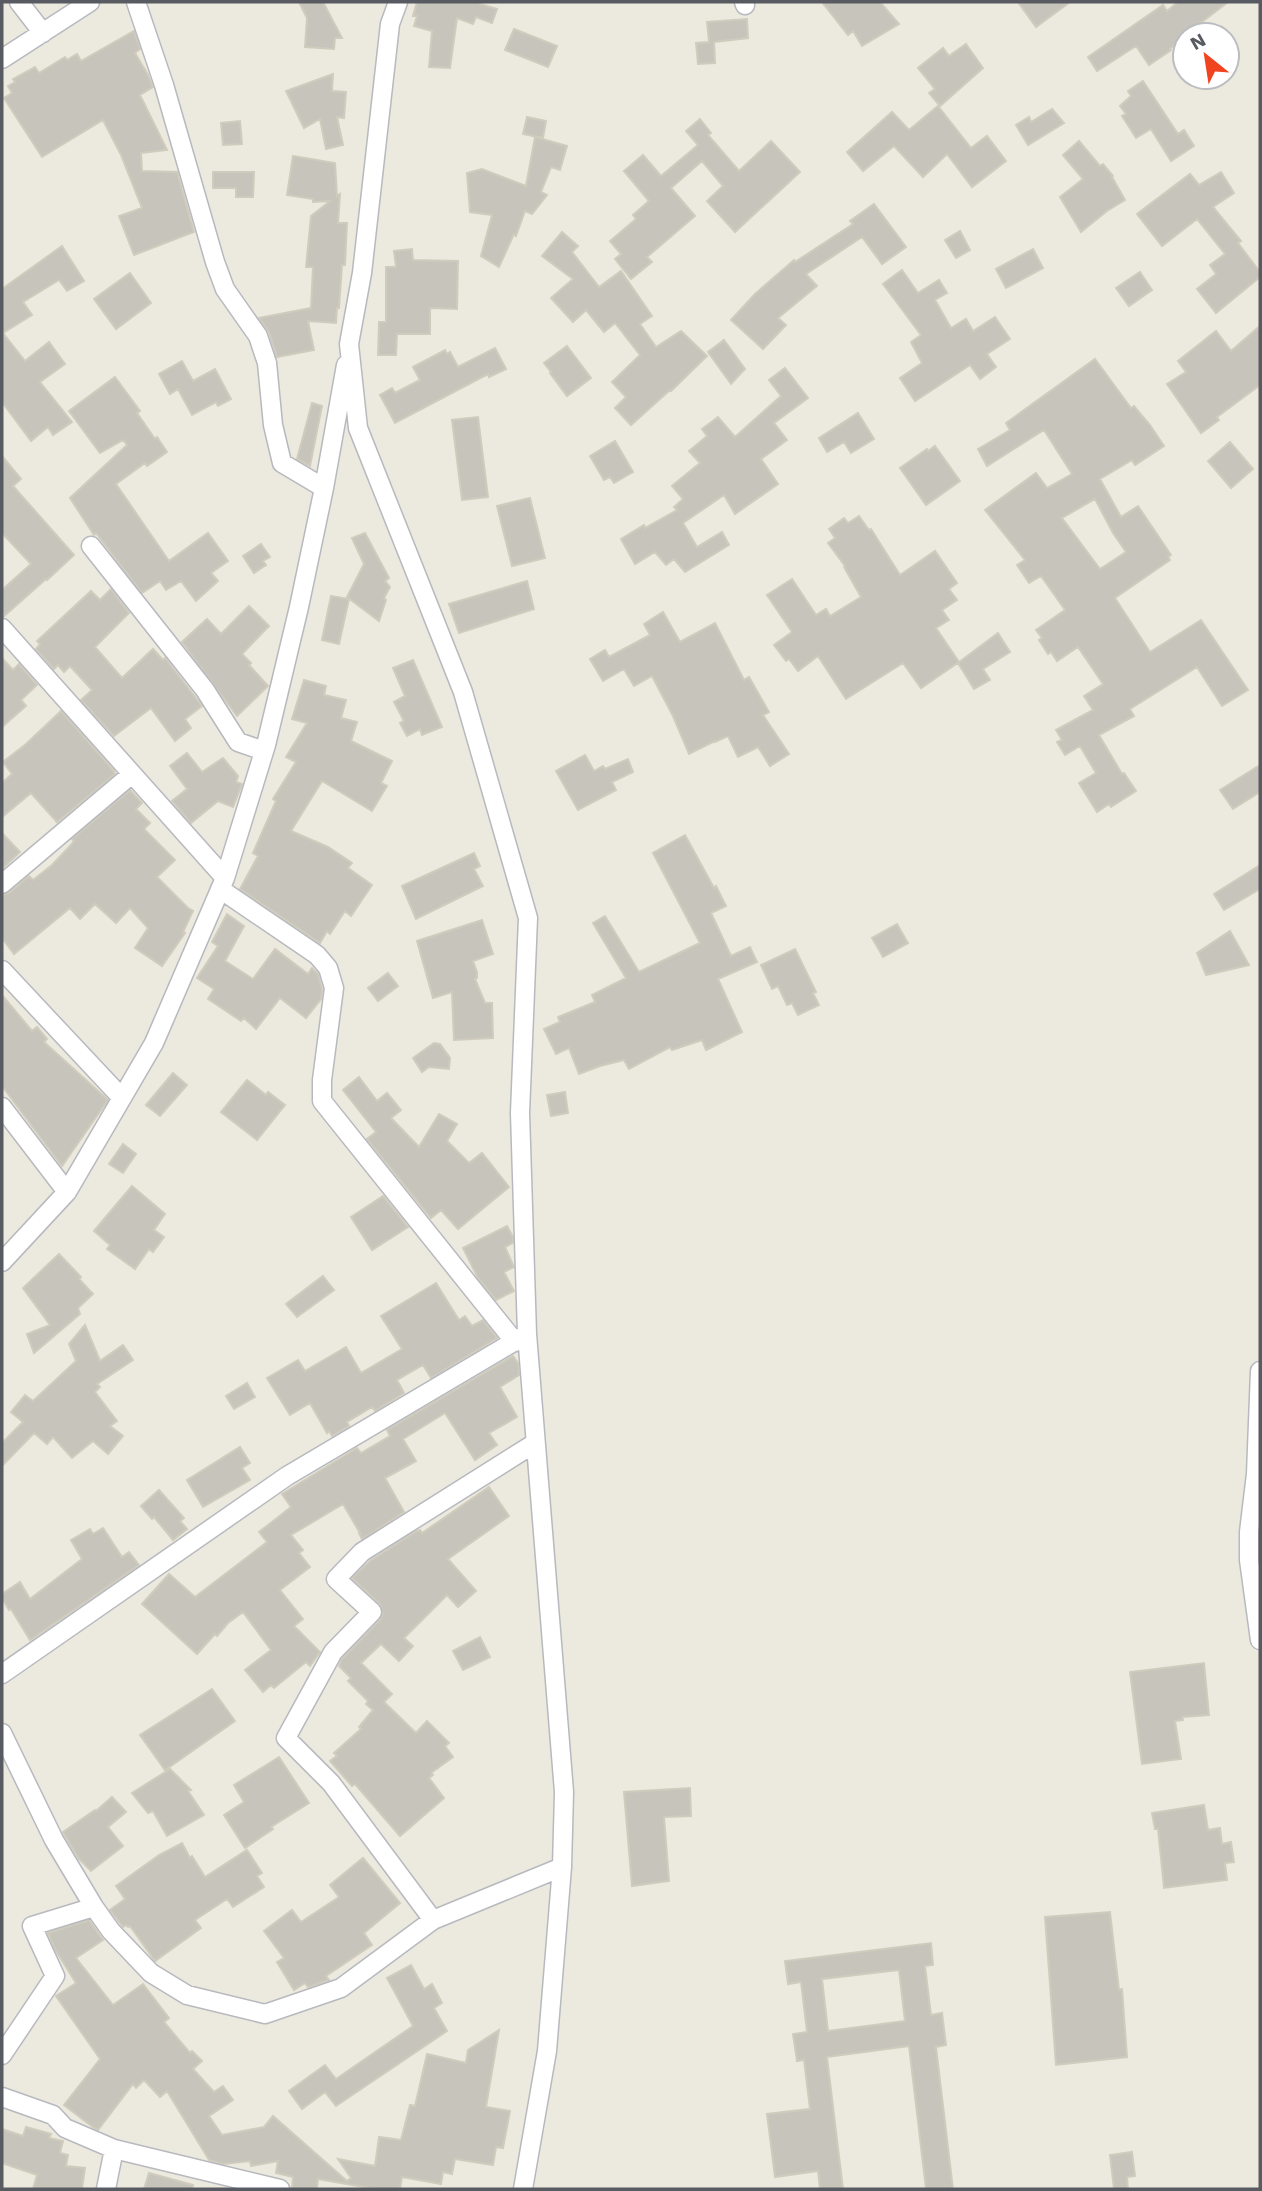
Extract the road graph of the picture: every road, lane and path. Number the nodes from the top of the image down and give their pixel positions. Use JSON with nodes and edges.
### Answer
{"nodes":[{"id":1,"x":19,"y":2,"type":"edge"},
{"id":2,"x":90,"y":2,"type":"edge"},
{"id":3,"x":136,"y":2,"type":"edge"},
{"id":4,"x":398,"y":2,"type":"edge"},
{"id":5,"x":43,"y":33,"type":"junction"},
{"id":6,"x":2,"y":59,"type":"edge"},
{"id":7,"x":349,"y":344,"type":"junction"},
{"id":8,"x":324,"y":488,"type":"junction"},
{"id":9,"x":91,"y":546,"type":"dead end"},
{"id":10,"x":2,"y":628,"type":"edge"},
{"id":11,"x":264,"y":751,"type":"junction"},
{"id":12,"x":132,"y":774,"type":"junction"},
{"id":13,"x":2,"y":884,"type":"edge"},
{"id":14,"x":222,"y":884,"type":"junction"},
{"id":15,"x":2,"y":970,"type":"edge"},
{"id":16,"x":122,"y":1098,"type":"junction"},
{"id":17,"x":2,"y":1107,"type":"edge"},
{"id":18,"x":67,"y":1192,"type":"junction"},
{"id":19,"x":2,"y":1262,"type":"edge"},
{"id":20,"x":521,"y":1338,"type":"junction"},
{"id":21,"x":1260,"y":1371,"type":"edge"},
{"id":22,"x":535,"y":1443,"type":"junction"},
{"id":23,"x":1260,"y":1640,"type":"edge"},
{"id":24,"x":2,"y":1674,"type":"edge"},
{"id":25,"x":2,"y":1733,"type":"edge"},
{"id":26,"x":562,"y":1867,"type":"junction"},
{"id":27,"x":94,"y":1907,"type":"junction"},
{"id":28,"x":433,"y":1920,"type":"junction"},
{"id":29,"x":2,"y":2055,"type":"edge"},
{"id":30,"x":2,"y":2097,"type":"edge"},
{"id":31,"x":114,"y":2149,"type":"junction"},
{"id":32,"x":106,"y":2189,"type":"edge"},
{"id":33,"x":280,"y":2189,"type":"edge"},
{"id":34,"x":523,"y":2189,"type":"edge"}],
"edges":[{"from":1,"to":5,"type":"street"},
{"from":2,"to":5,"type":"street"},
{"from":3,"to":8,"type":"street"},
{"from":4,"to":7,"type":"street"},
{"from":5,"to":6,"type":"street"},
{"from":7,"to":8,"type":"street"},
{"from":7,"to":20,"type":"street"},
{"from":8,"to":11,"type":"street"},
{"from":9,"to":11,"type":"street"},
{"from":10,"to":12,"type":"street"},
{"from":11,"to":14,"type":"street"},
{"from":12,"to":13,"type":"street"},
{"from":12,"to":14,"type":"street"},
{"from":14,"to":16,"type":"street"},
{"from":14,"to":20,"type":"street"},
{"from":15,"to":16,"type":"street"},
{"from":16,"to":18,"type":"street"},
{"from":17,"to":18,"type":"street"},
{"from":18,"to":19,"type":"street"},
{"from":20,"to":22,"type":"street"},
{"from":20,"to":24,"type":"street"},
{"from":21,"to":23,"type":"street"},
{"from":22,"to":26,"type":"street"},
{"from":22,"to":28,"type":"street"},
{"from":25,"to":27,"type":"street"},
{"from":26,"to":28,"type":"street"},
{"from":26,"to":34,"type":"street"},
{"from":27,"to":28,"type":"street"},
{"from":27,"to":29,"type":"street"},
{"from":30,"to":31,"type":"street"},
{"from":31,"to":32,"type":"street"},
{"from":31,"to":33,"type":"street"}]}
